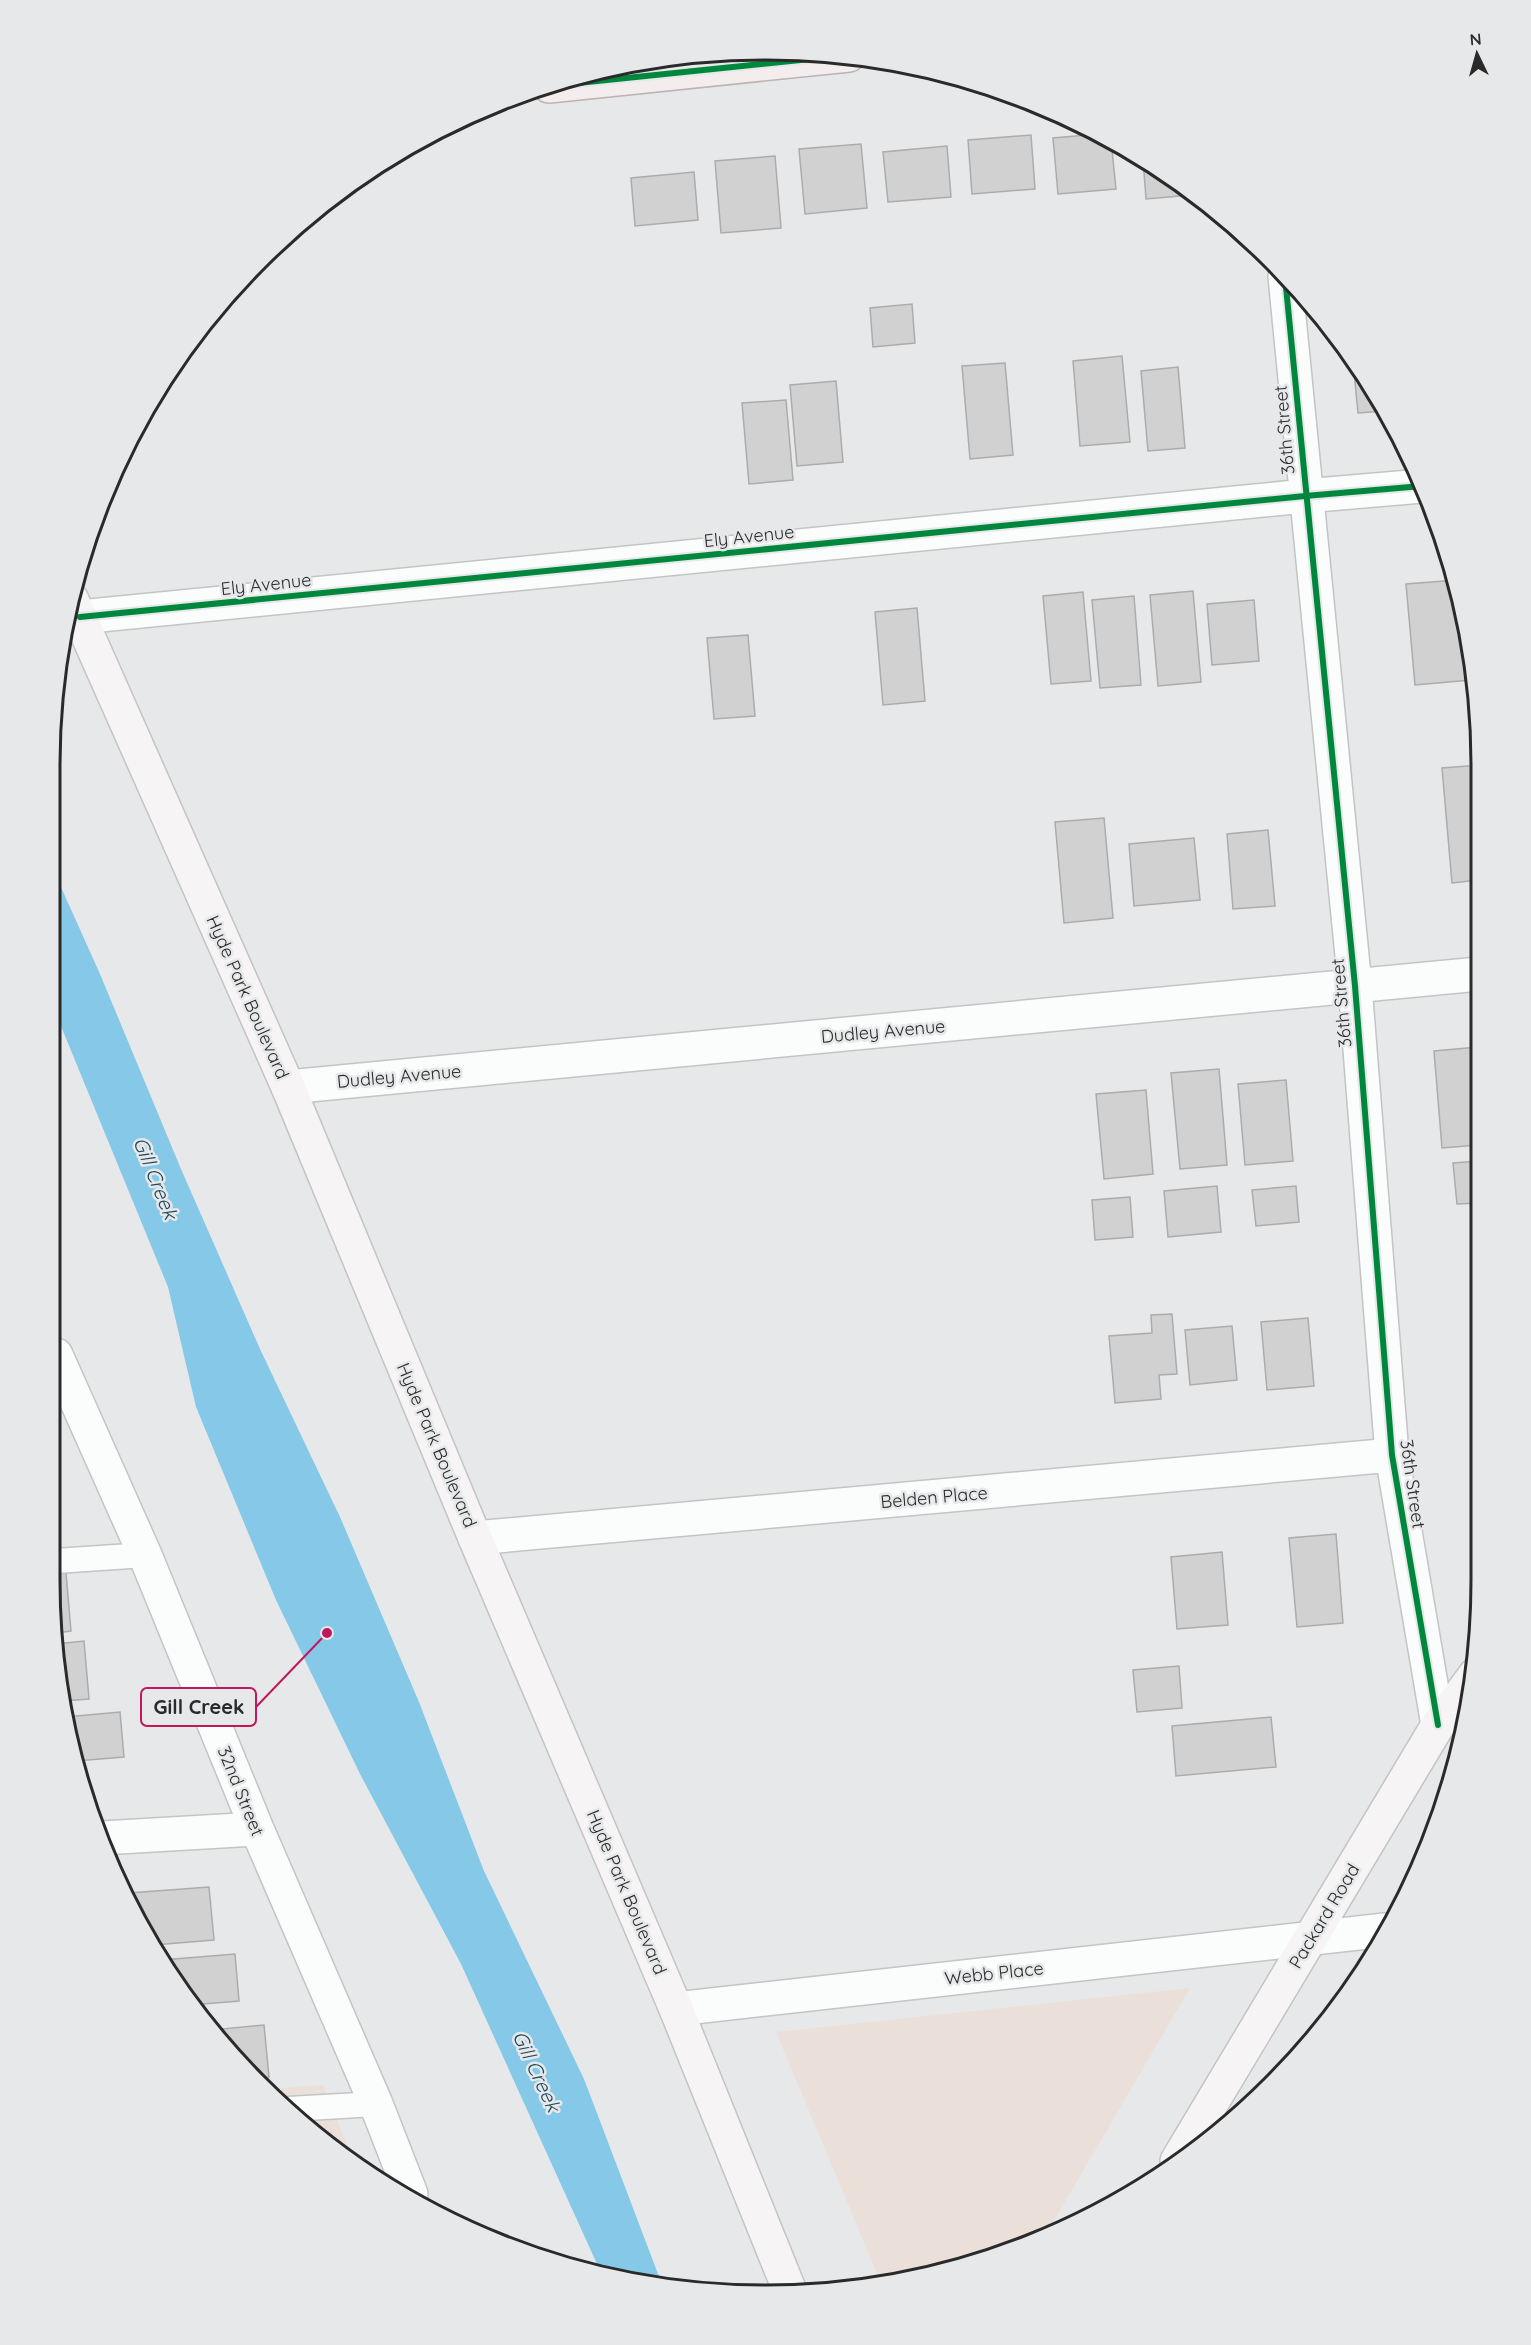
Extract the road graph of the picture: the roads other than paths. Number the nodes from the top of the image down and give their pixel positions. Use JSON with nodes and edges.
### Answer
{"nodes":[{"id":1,"x":790,"y":61,"type":"edge"},
{"id":2,"x":596,"y":81,"type":"edge"},
{"id":3,"x":1285,"y":289,"type":"edge"},
{"id":4,"x":1413,"y":487,"type":"edge"},
{"id":5,"x":1305,"y":496,"type":"junction"},
{"id":6,"x":78,"y":608,"type":"edge"},
{"id":7,"x":78,"y":612,"type":"edge"},
{"id":8,"x":1471,"y":975,"type":"edge"},
{"id":9,"x":1356,"y":986,"type":"junction"},
{"id":10,"x":288,"y":1087,"type":"junction"},
{"id":11,"x":60,"y":1363,"type":"edge"},
{"id":12,"x":1392,"y":1455,"type":"junction"},
{"id":13,"x":476,"y":1538,"type":"junction"},
{"id":14,"x":145,"y":1555,"type":"junction"},
{"id":15,"x":60,"y":1561,"type":"edge"},
{"id":16,"x":1461,"y":1694,"type":"edge"},
{"id":17,"x":1438,"y":1725,"type":"junction"},
{"id":18,"x":257,"y":1829,"type":"junction"},
{"id":19,"x":109,"y":1838,"type":"edge"},
{"id":20,"x":1377,"y":1931,"type":"edge"},
{"id":21,"x":1311,"y":1937,"type":"junction"},
{"id":22,"x":676,"y":2008,"type":"junction"},
{"id":23,"x":376,"y":2104,"type":"junction"},
{"id":24,"x":298,"y":2108,"type":"edge"},
{"id":25,"x":1187,"y":2145,"type":"edge"},
{"id":26,"x":408,"y":2187,"type":"edge"},
{"id":27,"x":787,"y":2284,"type":"edge"}],
"edges":[{"from":1,"to":2,"type":"main road"},
{"from":3,"to":5,"type":"street","name":"36th Street"},
{"from":4,"to":5,"type":"street","name":"Ely Avenue"},
{"from":5,"to":6,"type":"street","name":"Ely Avenue"},
{"from":5,"to":9,"type":"street","name":"36th Street"},
{"from":7,"to":10,"type":"main road","name":"Hyde Park Boulevard"},
{"from":8,"to":9,"type":"street","name":"Dudley Avenue"},
{"from":9,"to":10,"type":"street","name":"Dudley Avenue"},
{"from":9,"to":12,"type":"street","name":"36th Street"},
{"from":10,"to":13,"type":"main road","name":"Hyde Park Boulevard"},
{"from":11,"to":14,"type":"street","name":"32nd Street"},
{"from":12,"to":13,"type":"street","name":"Belden Place"},
{"from":12,"to":17,"type":"street","name":"36th Street"},
{"from":13,"to":22,"type":"main road","name":"Hyde Park Boulevard"},
{"from":14,"to":15,"type":"lane"},
{"from":14,"to":18,"type":"street","name":"32nd Street"},
{"from":16,"to":17,"type":"main road","name":"Packard Road"},
{"from":17,"to":21,"type":"main road","name":"Packard Road"},
{"from":18,"to":19,"type":"street"},
{"from":18,"to":23,"type":"street","name":"32nd Street"},
{"from":20,"to":21,"type":"street","name":"Webb Place"},
{"from":21,"to":22,"type":"street","name":"Webb Place"},
{"from":21,"to":25,"type":"main road","name":"Packard Road"},
{"from":22,"to":27,"type":"main road","name":"Hyde Park Boulevard"},
{"from":23,"to":24,"type":"lane"},
{"from":23,"to":26,"type":"street","name":"32nd Street"}]}
